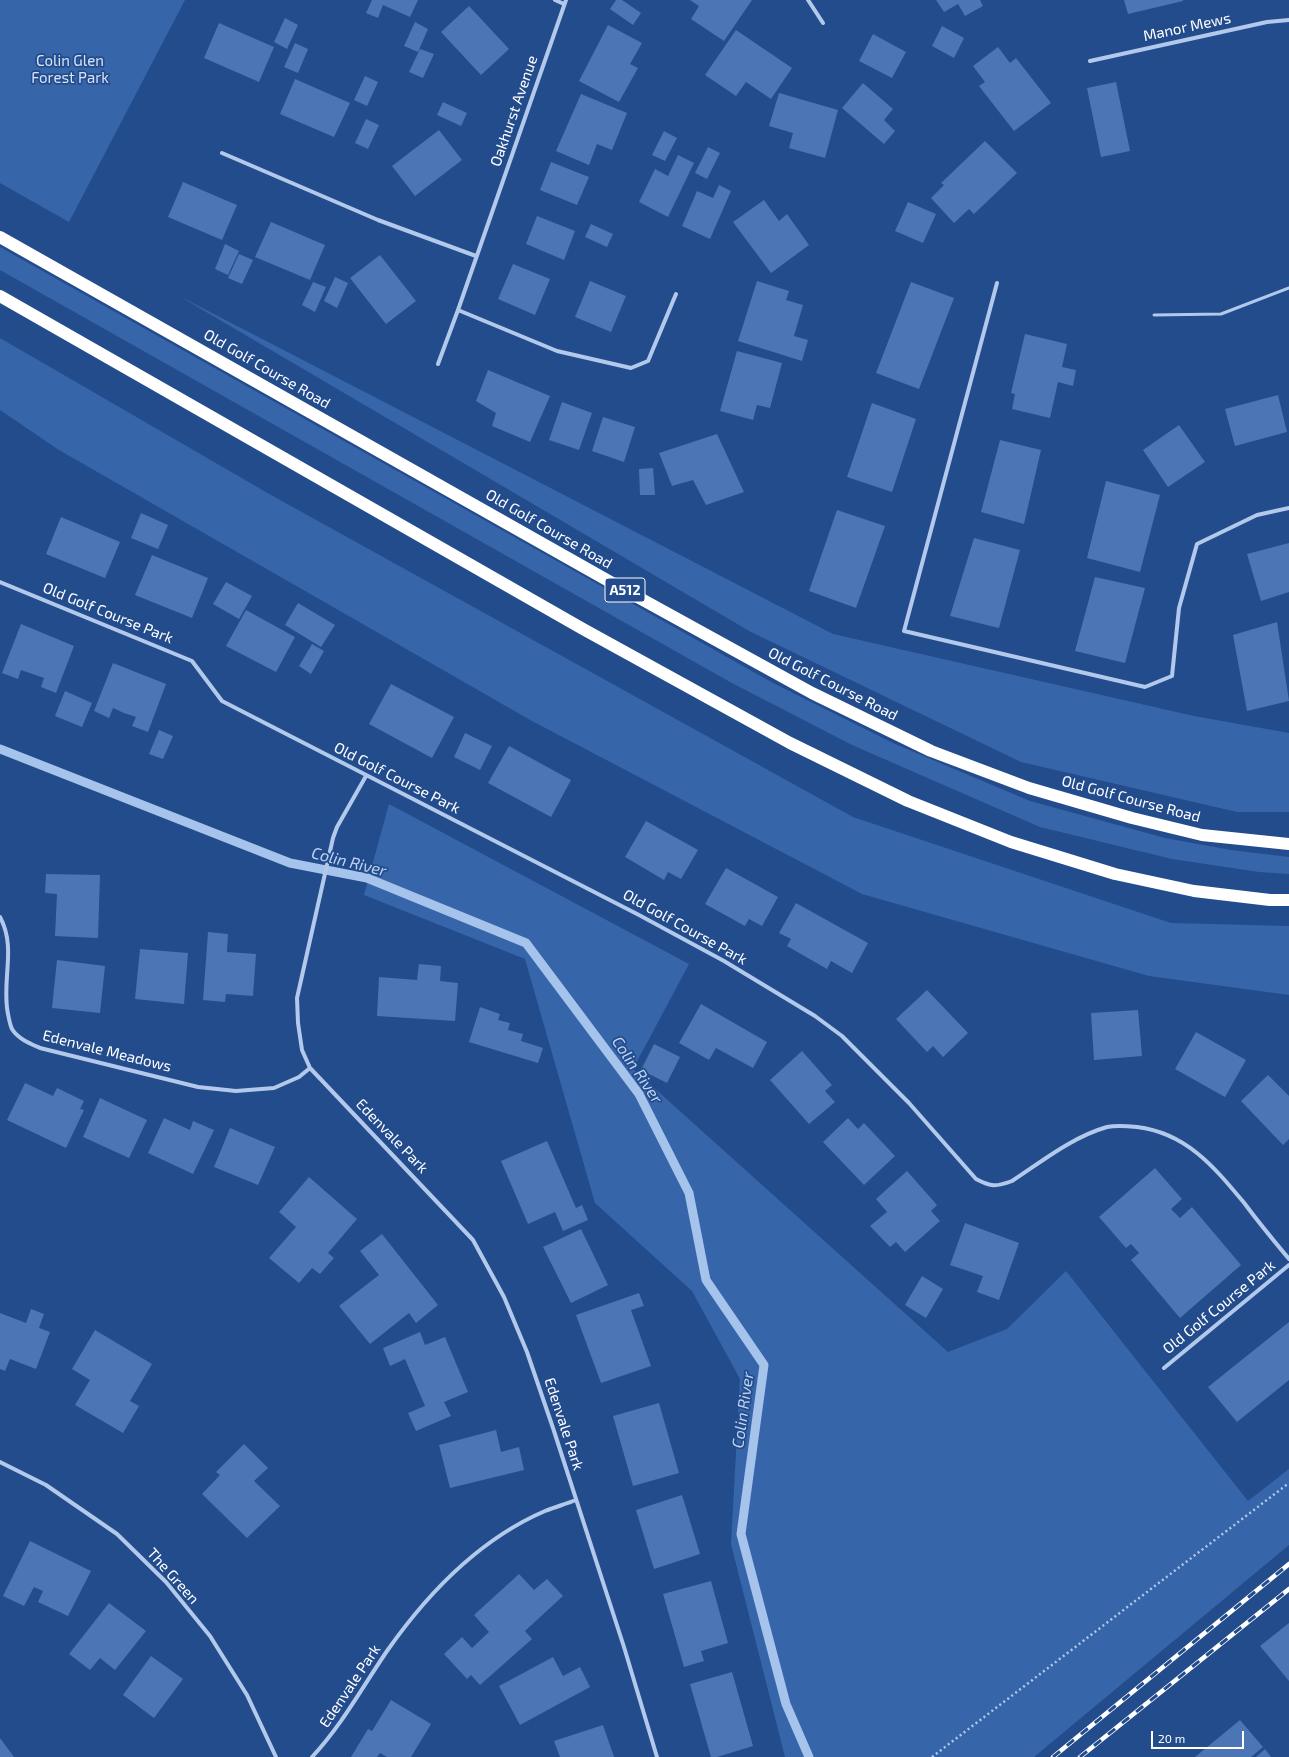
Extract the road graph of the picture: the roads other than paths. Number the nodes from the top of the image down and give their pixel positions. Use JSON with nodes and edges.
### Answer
{"nodes":[{"id":1,"x":555,"y":0,"type":"edge"},
{"id":2,"x":808,"y":0,"type":"edge"},
{"id":3,"x":565,"y":2,"type":"edge"},
{"id":4,"x":1289,"y":20,"type":"edge"},
{"id":5,"x":823,"y":23,"type":"dead end"},
{"id":6,"x":1090,"y":61,"type":"dead end"},
{"id":7,"x":222,"y":153,"type":"dead end"},
{"id":8,"x":0,"y":237,"type":"edge"},
{"id":9,"x":476,"y":256,"type":"junction"},
{"id":10,"x":997,"y":283,"type":"dead end"},
{"id":11,"x":1289,"y":288,"type":"edge"},
{"id":12,"x":676,"y":294,"type":"dead end"},
{"id":13,"x":0,"y":296,"type":"edge"},
{"id":14,"x":458,"y":310,"type":"junction"},
{"id":15,"x":1154,"y":315,"type":"dead end"},
{"id":16,"x":438,"y":364,"type":"dead end"},
{"id":17,"x":1289,"y":508,"type":"edge"},
{"id":18,"x":0,"y":582,"type":"edge"},
{"id":19,"x":366,"y":776,"type":"junction"},
{"id":20,"x":1289,"y":844,"type":"edge"},
{"id":21,"x":1289,"y":900,"type":"edge"},
{"id":22,"x":0,"y":917,"type":"edge"},
{"id":23,"x":310,"y":1068,"type":"junction"},
{"id":24,"x":1289,"y":1259,"type":"edge"},
{"id":25,"x":1289,"y":1265,"type":"edge"},
{"id":26,"x":1164,"y":1368,"type":"dead end"},
{"id":27,"x":0,"y":1462,"type":"edge"},
{"id":28,"x":576,"y":1500,"type":"junction"},
{"id":29,"x":276,"y":1757,"type":"edge"},
{"id":30,"x":312,"y":1757,"type":"edge"},
{"id":31,"x":656,"y":1757,"type":"edge"}],
"edges":[{"from":1,"to":3,"type":"street"},
{"from":2,"to":5,"type":"street"},
{"from":3,"to":9,"type":"street","name":"Oakhurst Avenue"},
{"from":4,"to":6,"type":"street","name":"Manor Mews"},
{"from":7,"to":9,"type":"street"},
{"from":8,"to":20,"type":"highway","name":"Old Golf Course Road","number":"A512"},
{"from":9,"to":14,"type":"street","name":"Oakhurst Avenue"},
{"from":10,"to":17,"type":"street"},
{"from":11,"to":15,"type":"lane"},
{"from":12,"to":14,"type":"street"},
{"from":13,"to":21,"type":"highway"},
{"from":14,"to":16,"type":"street","name":"Oakhurst Avenue"},
{"from":18,"to":19,"type":"street","name":"Old Golf Course Park"},
{"from":19,"to":23,"type":"street","name":"Edenvale Park"},
{"from":19,"to":24,"type":"street","name":"Old Golf Course Park"},
{"from":22,"to":23,"type":"street","name":"Edenvale Meadows"},
{"from":23,"to":28,"type":"street","name":"Edenvale Park"},
{"from":25,"to":26,"type":"street","name":"Old Golf Course Park"},
{"from":27,"to":29,"type":"street","name":"The Green"},
{"from":28,"to":30,"type":"street","name":"Edenvale Park"},
{"from":28,"to":31,"type":"street","name":"Edenvale Park"}]}
